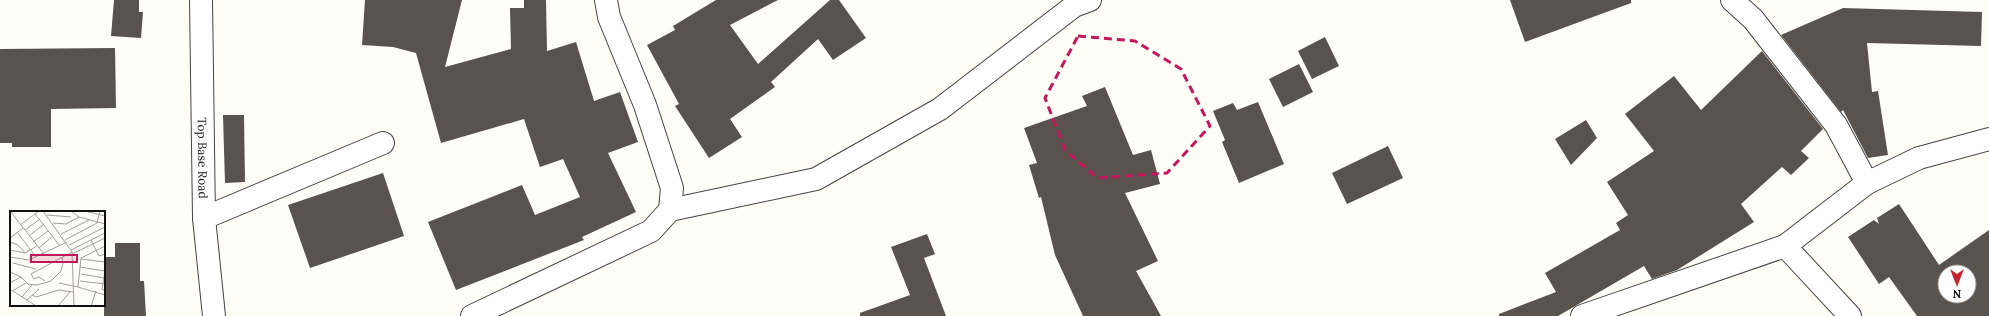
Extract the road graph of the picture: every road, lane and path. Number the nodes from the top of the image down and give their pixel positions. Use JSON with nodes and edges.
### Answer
{"nodes":[{"id":1,"x":201,"y":0,"type":"edge"},
{"id":2,"x":606,"y":0,"type":"edge"},
{"id":3,"x":1732,"y":0,"type":"edge"},
{"id":4,"x":1080,"y":2,"type":"edge"},
{"id":5,"x":1989,"y":139,"type":"edge"},
{"id":6,"x":383,"y":143,"type":"dead end"},
{"id":7,"x":1867,"y":183,"type":"junction"},
{"id":8,"x":670,"y":210,"type":"junction"},
{"id":9,"x":204,"y":218,"type":"junction"},
{"id":10,"x":1784,"y":246,"type":"junction"},
{"id":11,"x":214,"y":316,"type":"edge"},
{"id":12,"x":472,"y":316,"type":"edge"},
{"id":13,"x":1582,"y":316,"type":"edge"},
{"id":14,"x":1850,"y":316,"type":"edge"}],
"edges":[{"from":1,"to":9,"type":"street","name":"Top Base Road"},
{"from":2,"to":8,"type":"street"},
{"from":3,"to":7,"type":"street"},
{"from":4,"to":8,"type":"street"},
{"from":5,"to":7,"type":"street"},
{"from":6,"to":9,"type":"street"},
{"from":7,"to":10,"type":"street"},
{"from":8,"to":12,"type":"street"},
{"from":9,"to":11,"type":"street","name":"Top Base Road"},
{"from":10,"to":13,"type":"street"},
{"from":10,"to":14,"type":"street"}]}
